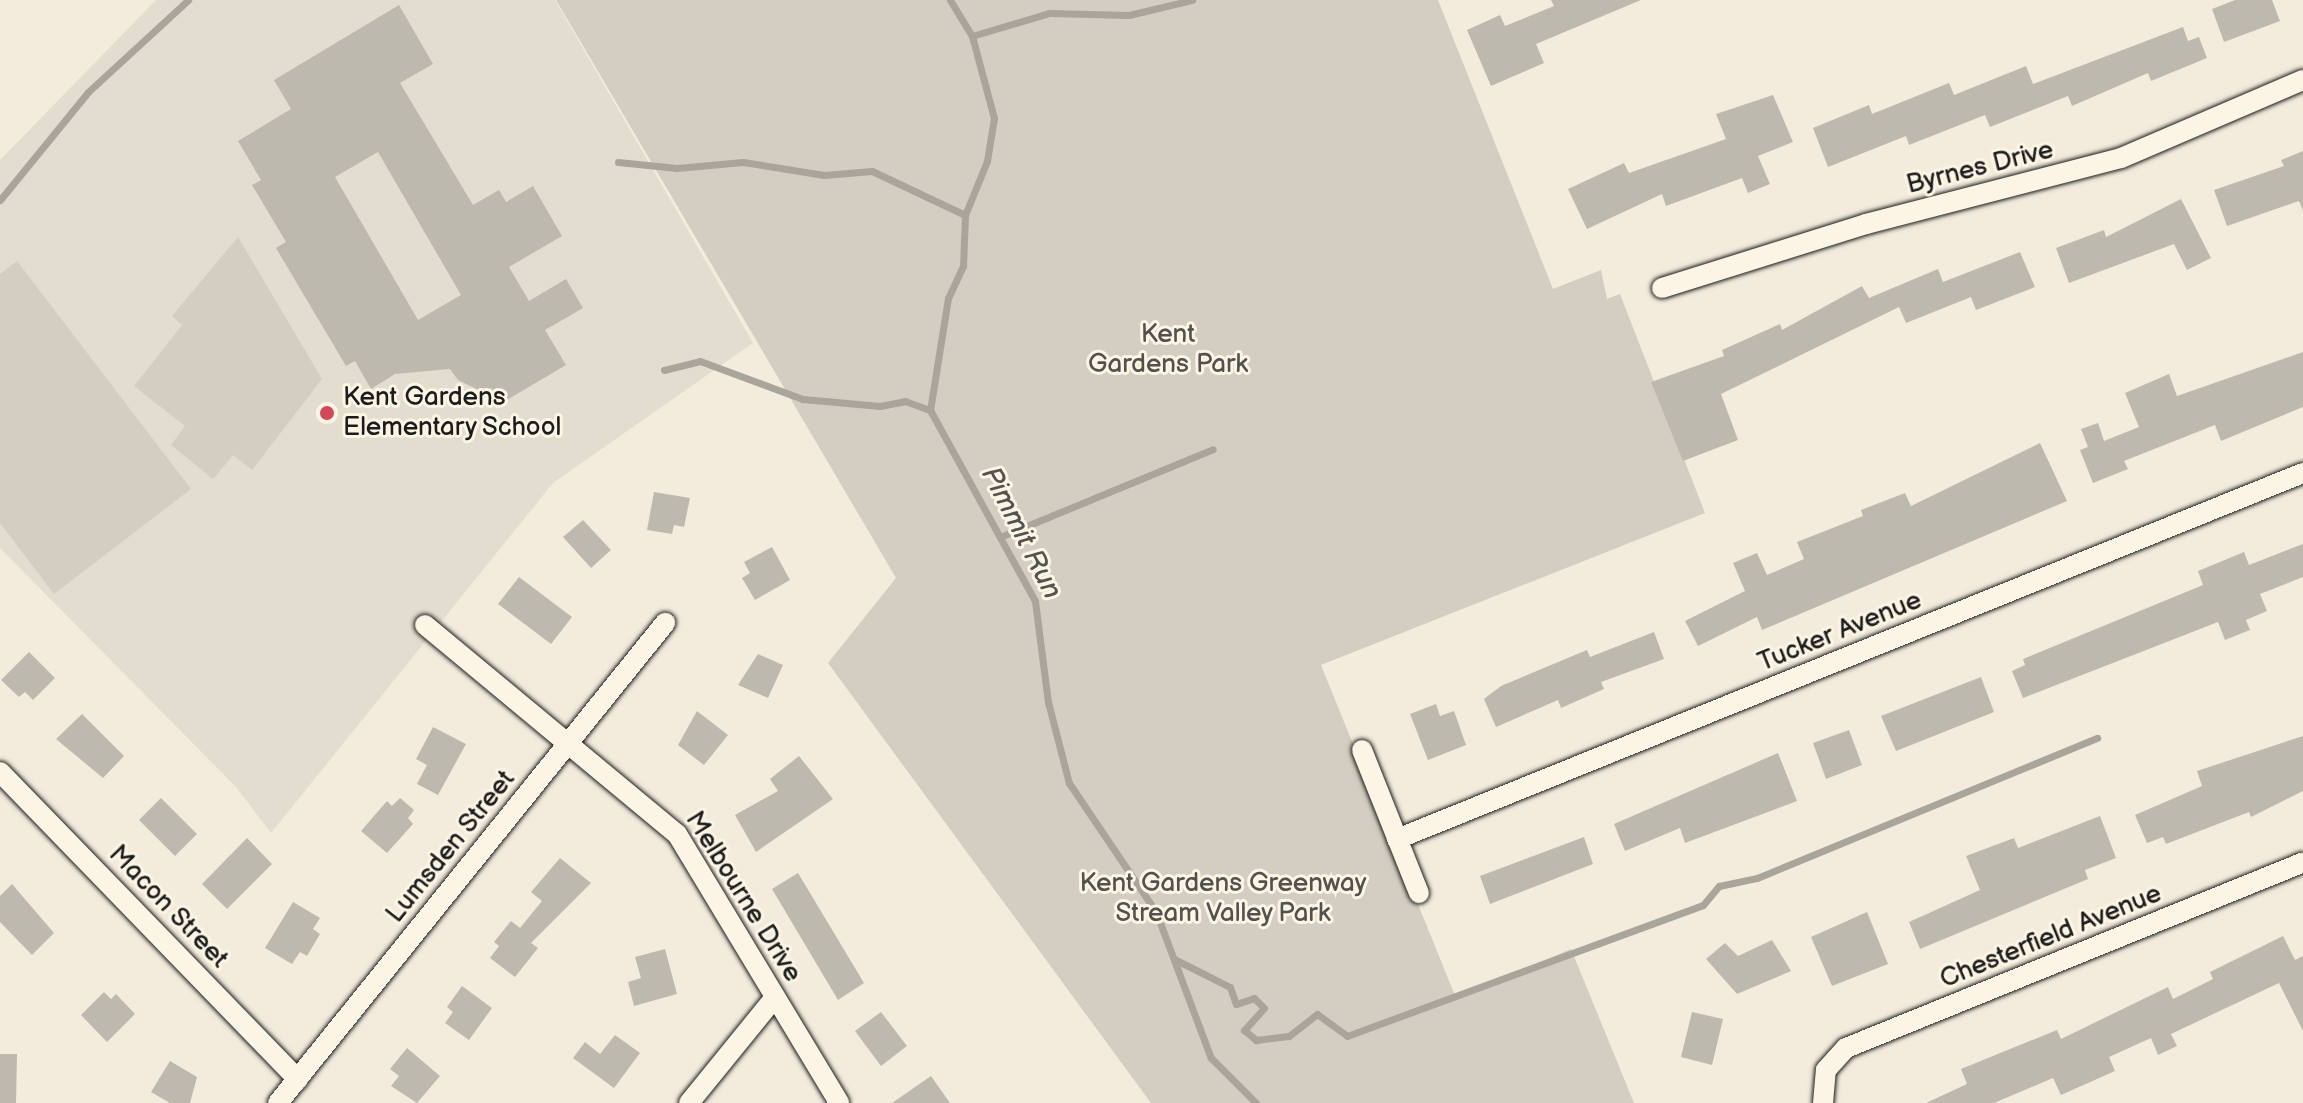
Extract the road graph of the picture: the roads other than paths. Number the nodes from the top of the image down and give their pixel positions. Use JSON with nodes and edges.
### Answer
{"nodes":[{"id":1,"x":2303,"y":80,"type":"edge"},
{"id":2,"x":1662,"y":288,"type":"dead end"},
{"id":3,"x":2303,"y":473,"type":"edge"},
{"id":4,"x":665,"y":623,"type":"dead end"},
{"id":5,"x":425,"y":625,"type":"dead end"},
{"id":6,"x":570,"y":741,"type":"junction"},
{"id":7,"x":1362,"y":750,"type":"dead end"},
{"id":8,"x":0,"y":772,"type":"edge"},
{"id":9,"x":1397,"y":839,"type":"junction"},
{"id":10,"x":2303,"y":862,"type":"edge"},
{"id":11,"x":1419,"y":893,"type":"dead end"},
{"id":12,"x":775,"y":997,"type":"junction"},
{"id":13,"x":298,"y":1079,"type":"junction"},
{"id":14,"x":278,"y":1103,"type":"edge"},
{"id":15,"x":689,"y":1103,"type":"edge"},
{"id":16,"x":839,"y":1103,"type":"edge"},
{"id":17,"x":1823,"y":1103,"type":"edge"}],
"edges":[{"from":1,"to":2,"type":"street","name":"Byrnes Drive"},
{"from":3,"to":9,"type":"street","name":"Tucker Avenue"},
{"from":4,"to":6,"type":"street","name":"Lumsden Street"},
{"from":5,"to":6,"type":"street","name":"Melbourne Drive"},
{"from":6,"to":12,"type":"street","name":"Melbourne Drive"},
{"from":6,"to":13,"type":"street","name":"Lumsden Street"},
{"from":7,"to":9,"type":"street"},
{"from":8,"to":13,"type":"street","name":"Macon Street"},
{"from":9,"to":11,"type":"street"},
{"from":10,"to":17,"type":"street","name":"Chesterfield Avenue"},
{"from":12,"to":15,"type":"street"},
{"from":12,"to":16,"type":"street","name":"Melbourne Drive"},
{"from":13,"to":14,"type":"street","name":"Lumsden Street"}]}
